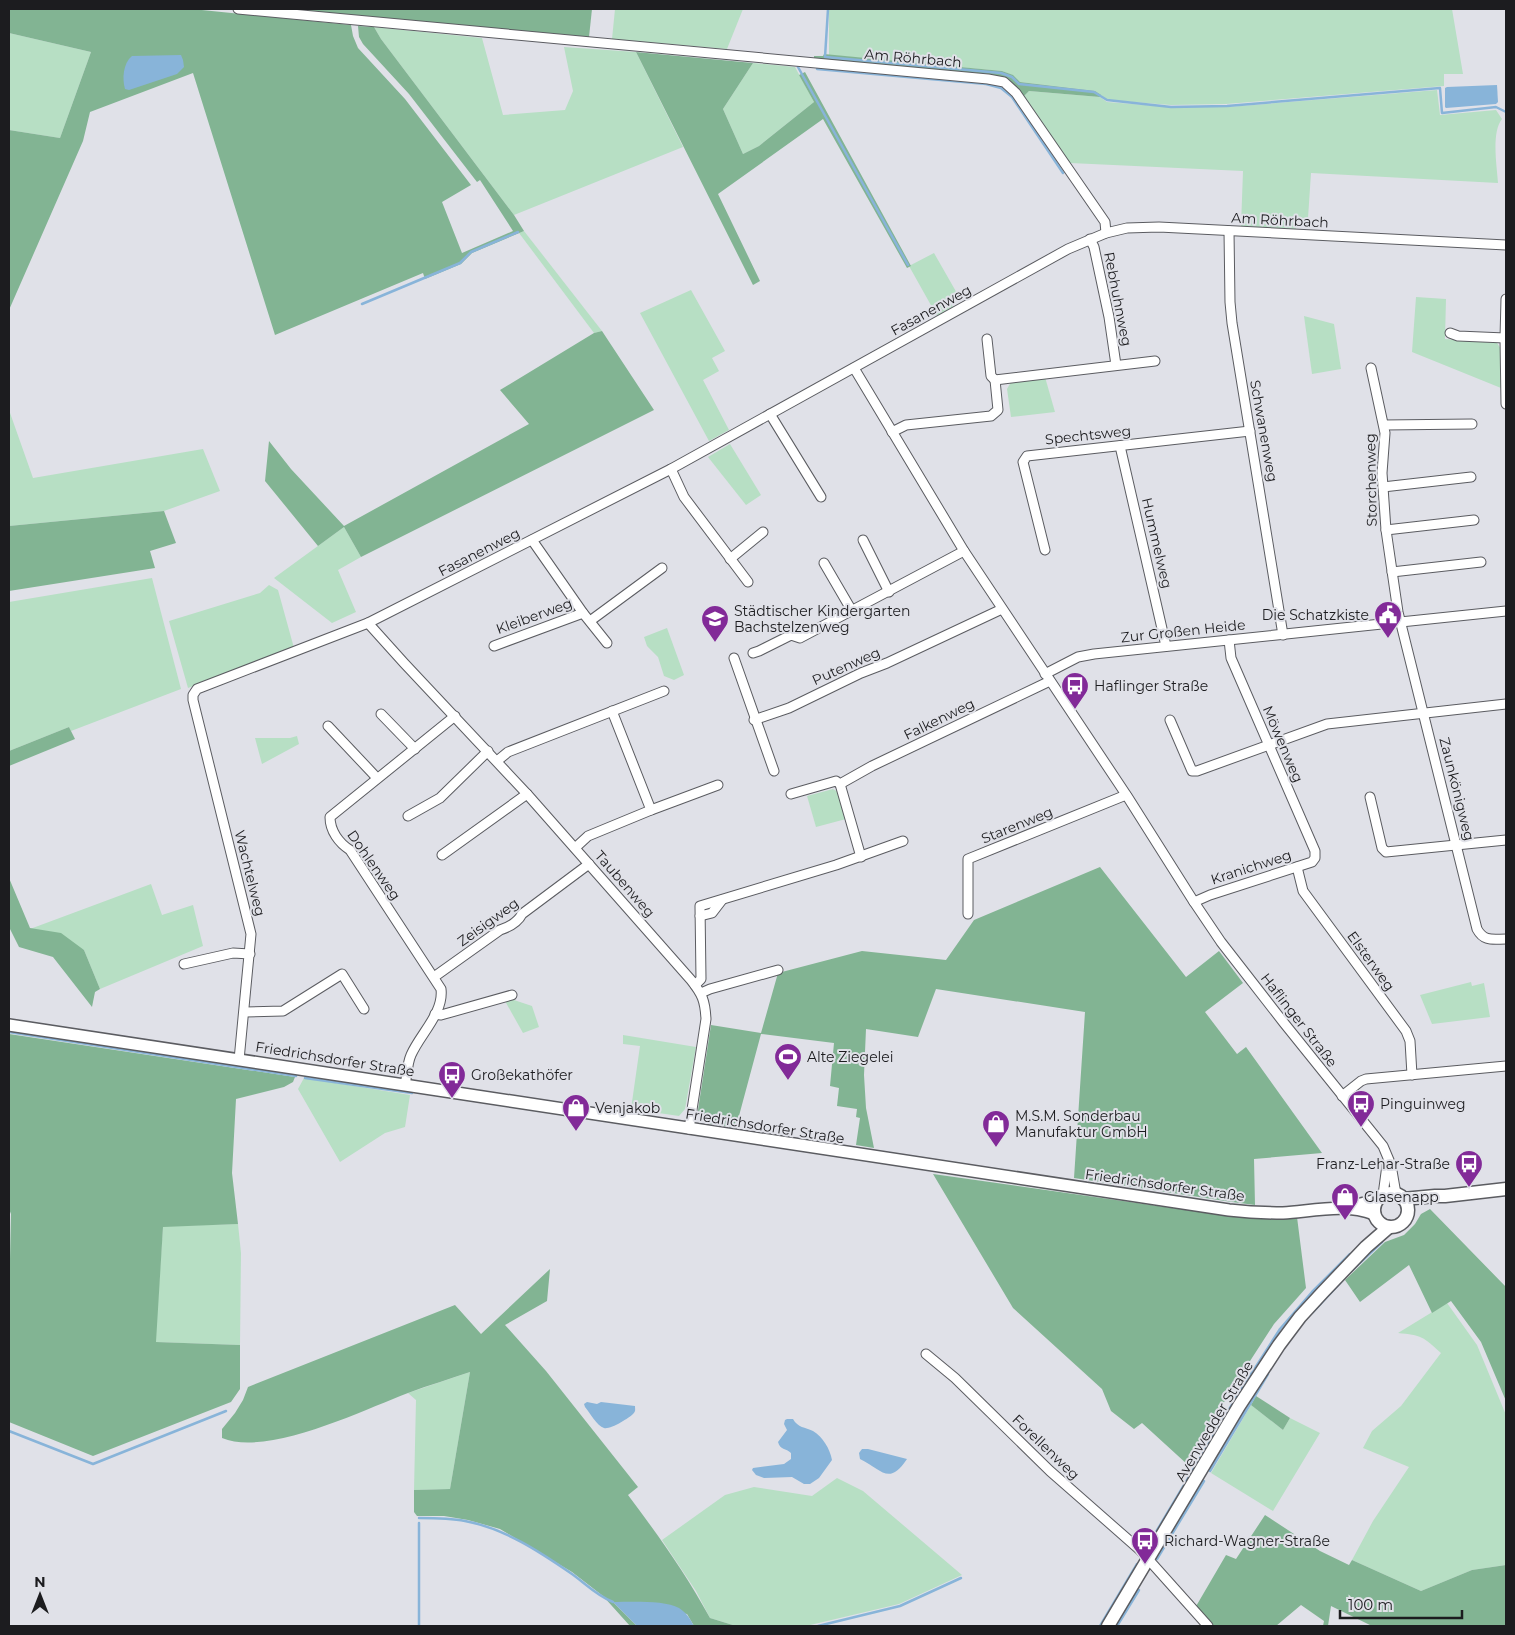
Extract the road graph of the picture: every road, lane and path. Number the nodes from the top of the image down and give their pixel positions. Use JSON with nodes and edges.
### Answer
{"nodes":[{"id":1,"x":238,"y":9,"type":"edge"},
{"id":2,"x":1229,"y":231,"type":"junction"},
{"id":3,"x":1106,"y":233,"type":"junction"},
{"id":4,"x":1090,"y":239,"type":"junction"},
{"id":5,"x":1506,"y":245,"type":"edge"},
{"id":6,"x":1506,"y":299,"type":"edge"},
{"id":7,"x":1450,"y":333,"type":"dead end"},
{"id":8,"x":1505,"y":338,"type":"junction"},
{"id":9,"x":987,"y":339,"type":"dead end"},
{"id":10,"x":1155,"y":361,"type":"dead end"},
{"id":11,"x":1116,"y":366,"type":"junction"},
{"id":12,"x":854,"y":368,"type":"junction"},
{"id":13,"x":1371,"y":368,"type":"dead end"},
{"id":14,"x":994,"y":380,"type":"junction"},
{"id":15,"x":1506,"y":404,"type":"edge"},
{"id":16,"x":1506,"y":410,"type":"edge"},
{"id":17,"x":770,"y":414,"type":"junction"},
{"id":18,"x":1472,"y":424,"type":"dead end"},
{"id":19,"x":1384,"y":425,"type":"junction"},
{"id":20,"x":1250,"y":431,"type":"junction"},
{"id":21,"x":892,"y":432,"type":"junction"},
{"id":22,"x":1120,"y":446,"type":"junction"},
{"id":23,"x":670,"y":469,"type":"junction"},
{"id":24,"x":1471,"y":477,"type":"dead end"},
{"id":25,"x":1383,"y":487,"type":"junction"},
{"id":26,"x":820,"y":497,"type":"dead end"},
{"id":27,"x":1474,"y":520,"type":"dead end"},
{"id":28,"x":1386,"y":530,"type":"junction"},
{"id":29,"x":763,"y":532,"type":"dead end"},
{"id":30,"x":532,"y":540,"type":"junction"},
{"id":31,"x":862,"y":540,"type":"dead end"},
{"id":32,"x":1045,"y":550,"type":"dead end"},
{"id":33,"x":964,"y":551,"type":"junction"},
{"id":34,"x":730,"y":558,"type":"junction"},
{"id":35,"x":1481,"y":562,"type":"dead end"},
{"id":36,"x":824,"y":563,"type":"dead end"},
{"id":37,"x":662,"y":568,"type":"dead end"},
{"id":38,"x":1392,"y":572,"type":"junction"},
{"id":39,"x":748,"y":582,"type":"dead end"},
{"id":40,"x":889,"y":592,"type":"junction"},
{"id":41,"x":1002,"y":609,"type":"junction"},
{"id":42,"x":852,"y":611,"type":"junction"},
{"id":43,"x":1506,"y":611,"type":"edge"},
{"id":44,"x":583,"y":613,"type":"junction"},
{"id":45,"x":590,"y":622,"type":"junction"},
{"id":46,"x":1401,"y":622,"type":"junction"},
{"id":47,"x":368,"y":623,"type":"junction"},
{"id":48,"x":1284,"y":635,"type":"junction"},
{"id":49,"x":1229,"y":640,"type":"junction"},
{"id":50,"x":607,"y":643,"type":"dead end"},
{"id":51,"x":494,"y":646,"type":"dead end"},
{"id":52,"x":1166,"y":646,"type":"junction"},
{"id":53,"x":753,"y":653,"type":"dead end"},
{"id":54,"x":734,"y":658,"type":"dead end"},
{"id":55,"x":1047,"y":677,"type":"junction"},
{"id":56,"x":664,"y":691,"type":"dead end"},
{"id":57,"x":193,"y":695,"type":"joint"},
{"id":58,"x":1506,"y":704,"type":"edge"},
{"id":59,"x":612,"y":711,"type":"junction"},
{"id":60,"x":1424,"y":713,"type":"junction"},
{"id":61,"x":381,"y":714,"type":"dead end"},
{"id":62,"x":455,"y":716,"type":"junction"},
{"id":63,"x":754,"y":720,"type":"junction"},
{"id":64,"x":1170,"y":720,"type":"dead end"},
{"id":65,"x":328,"y":726,"type":"dead end"},
{"id":66,"x":1268,"y":745,"type":"junction"},
{"id":67,"x":414,"y":749,"type":"junction"},
{"id":68,"x":488,"y":751,"type":"junction"},
{"id":69,"x":497,"y":761,"type":"junction"},
{"id":70,"x":774,"y":771,"type":"dead end"},
{"id":71,"x":377,"y":778,"type":"junction"},
{"id":72,"x":840,"y":784,"type":"junction"},
{"id":73,"x":718,"y":785,"type":"dead end"},
{"id":74,"x":527,"y":794,"type":"junction"},
{"id":75,"x":791,"y":794,"type":"dead end"},
{"id":76,"x":1126,"y":795,"type":"junction"},
{"id":77,"x":1370,"y":798,"type":"dead end"},
{"id":78,"x":651,"y":810,"type":"junction"},
{"id":79,"x":408,"y":816,"type":"dead end"},
{"id":80,"x":1506,"y":840,"type":"edge"},
{"id":81,"x":903,"y":841,"type":"dead end"},
{"id":82,"x":1457,"y":845,"type":"junction"},
{"id":83,"x":575,"y":848,"type":"junction"},
{"id":84,"x":442,"y":855,"type":"dead end"},
{"id":85,"x":861,"y":857,"type":"junction"},
{"id":86,"x":1316,"y":858,"type":"joint"},
{"id":87,"x":589,"y":864,"type":"junction"},
{"id":88,"x":1297,"y":867,"type":"junction"},
{"id":89,"x":1194,"y":902,"type":"junction"},
{"id":90,"x":968,"y":914,"type":"dead end"},
{"id":91,"x":1506,"y":939,"type":"edge"},
{"id":92,"x":250,"y":954,"type":"junction"},
{"id":93,"x":184,"y":964,"type":"dead end"},
{"id":94,"x":778,"y":970,"type":"dead end"},
{"id":95,"x":434,"y":977,"type":"junction"},
{"id":96,"x":695,"y":985,"type":"junction"},
{"id":97,"x":701,"y":993,"type":"junction"},
{"id":98,"x":512,"y":995,"type":"dead end"},
{"id":99,"x":364,"y":1009,"type":"dead end"},
{"id":100,"x":245,"y":1012,"type":"junction"},
{"id":101,"x":435,"y":1014,"type":"junction"},
{"id":102,"x":9,"y":1025,"type":"edge"},
{"id":103,"x":240,"y":1060,"type":"junction"},
{"id":104,"x":1506,"y":1066,"type":"edge"},
{"id":105,"x":1412,"y":1075,"type":"junction"},
{"id":106,"x":405,"y":1085,"type":"junction"},
{"id":107,"x":1342,"y":1096,"type":"junction"},
{"id":108,"x":689,"y":1129,"type":"junction"},
{"id":109,"x":1506,"y":1189,"type":"edge"},
{"id":110,"x":1445,"y":1196,"type":"junction"},
{"id":111,"x":1390,"y":1197,"type":"junction"},
{"id":112,"x":1340,"y":1208,"type":"junction"},
{"id":113,"x":1407,"y":1212,"type":"junction"},
{"id":114,"x":1381,"y":1221,"type":"junction"},
{"id":115,"x":926,"y":1354,"type":"dead end"},
{"id":116,"x":1148,"y":1560,"type":"junction"},
{"id":117,"x":1108,"y":1626,"type":"edge"},
{"id":118,"x":1208,"y":1626,"type":"edge"}],
"edges":[{"from":1,"to":3,"type":"street","name":"Am Röhrbach"},
{"from":2,"to":3,"type":"street","name":"Am Röhrbach"},
{"from":2,"to":5,"type":"street","name":"Am Röhrbach"},
{"from":2,"to":20,"type":"street","name":"Schwanenweg"},
{"from":3,"to":4,"type":"street","name":"Fasanenweg"},
{"from":4,"to":11,"type":"street","name":"Rebhuhnweg"},
{"from":4,"to":12,"type":"street","name":"Fasanenweg"},
{"from":6,"to":8,"type":"street"},
{"from":7,"to":8,"type":"street"},
{"from":8,"to":15,"type":"street"},
{"from":9,"to":14,"type":"street"},
{"from":10,"to":11,"type":"street","name":"Rebhuhnweg"},
{"from":11,"to":14,"type":"street","name":"Rebhuhnweg"},
{"from":12,"to":17,"type":"street","name":"Fasanenweg"},
{"from":12,"to":21,"type":"street","name":"Haflinger Straße"},
{"from":13,"to":19,"type":"street","name":"Storchenweg"},
{"from":14,"to":21,"type":"street"},
{"from":15,"to":16,"type":"street"},
{"from":17,"to":23,"type":"street","name":"Fasanenweg"},
{"from":17,"to":26,"type":"street"},
{"from":18,"to":19,"type":"street"},
{"from":19,"to":25,"type":"street","name":"Storchenweg"},
{"from":20,"to":22,"type":"street","name":"Spechtsweg"},
{"from":20,"to":48,"type":"street","name":"Schwanenweg"},
{"from":21,"to":33,"type":"street","name":"Haflinger Straße"},
{"from":22,"to":32,"type":"street","name":"Spechtsweg"},
{"from":22,"to":52,"type":"street","name":"Hummelweg"},
{"from":23,"to":30,"type":"street","name":"Fasanenweg"},
{"from":23,"to":34,"type":"street"},
{"from":24,"to":25,"type":"street"},
{"from":25,"to":28,"type":"street","name":"Storchenweg"},
{"from":27,"to":28,"type":"street"},
{"from":28,"to":38,"type":"street","name":"Storchenweg"},
{"from":29,"to":34,"type":"street"},
{"from":30,"to":44,"type":"street","name":"Kleiberweg"},
{"from":30,"to":47,"type":"street","name":"Fasanenweg"},
{"from":31,"to":40,"type":"street"},
{"from":33,"to":40,"type":"street"},
{"from":33,"to":41,"type":"street","name":"Haflinger Straße"},
{"from":34,"to":39,"type":"street"},
{"from":35,"to":38,"type":"street"},
{"from":36,"to":42,"type":"street"},
{"from":37,"to":45,"type":"street","name":"Kleiberweg"},
{"from":38,"to":46,"type":"street","name":"Storchenweg"},
{"from":40,"to":42,"type":"street"},
{"from":41,"to":55,"type":"street","name":"Haflinger Straße"},
{"from":41,"to":63,"type":"street","name":"Putenweg"},
{"from":42,"to":53,"type":"street"},
{"from":43,"to":46,"type":"street","name":"Zur Großen Heide"},
{"from":44,"to":45,"type":"street","name":"Kleiberweg"},
{"from":44,"to":51,"type":"street","name":"Kleiberweg"},
{"from":45,"to":50,"type":"street","name":"Kleiberweg"},
{"from":46,"to":48,"type":"street","name":"Zur Großen Heide"},
{"from":46,"to":60,"type":"street","name":"Zaunkönigweg"},
{"from":47,"to":57,"type":"street","name":"Fasanenweg"},
{"from":47,"to":62,"type":"street","name":"Taubenweg"},
{"from":48,"to":49,"type":"street","name":"Zur Großen Heide"},
{"from":49,"to":52,"type":"street","name":"Zur Großen Heide"},
{"from":49,"to":66,"type":"street","name":"Möwenweg"},
{"from":52,"to":55,"type":"street","name":"Zur Großen Heide"},
{"from":54,"to":63,"type":"street"},
{"from":55,"to":72,"type":"street","name":"Falkenweg"},
{"from":55,"to":76,"type":"street","name":"Haflinger Straße"},
{"from":56,"to":59,"type":"street"},
{"from":57,"to":92,"type":"street","name":"Wachtelweg"},
{"from":58,"to":60,"type":"street"},
{"from":59,"to":69,"type":"street"},
{"from":59,"to":78,"type":"street"},
{"from":60,"to":66,"type":"street"},
{"from":60,"to":82,"type":"street","name":"Zaunkönigweg"},
{"from":61,"to":67,"type":"street"},
{"from":62,"to":67,"type":"street","name":"Dohlenweg"},
{"from":62,"to":68,"type":"street","name":"Taubenweg"},
{"from":63,"to":70,"type":"street"},
{"from":64,"to":66,"type":"street"},
{"from":65,"to":71,"type":"street"},
{"from":66,"to":86,"type":"street","name":"Möwenweg"},
{"from":67,"to":71,"type":"street","name":"Dohlenweg"},
{"from":68,"to":69,"type":"street","name":"Taubenweg"},
{"from":68,"to":79,"type":"street"},
{"from":69,"to":74,"type":"street","name":"Taubenweg"},
{"from":71,"to":95,"type":"street","name":"Dohlenweg"},
{"from":72,"to":75,"type":"street","name":"Falkenweg"},
{"from":72,"to":85,"type":"street"},
{"from":73,"to":78,"type":"street"},
{"from":74,"to":83,"type":"street","name":"Taubenweg"},
{"from":74,"to":84,"type":"street"},
{"from":76,"to":89,"type":"street","name":"Haflinger Straße"},
{"from":76,"to":90,"type":"street","name":"Starenweg"},
{"from":77,"to":82,"type":"street"},
{"from":78,"to":83,"type":"street"},
{"from":80,"to":82,"type":"street"},
{"from":81,"to":85,"type":"street"},
{"from":82,"to":91,"type":"street","name":"Zaunkönigweg"},
{"from":83,"to":87,"type":"street","name":"Taubenweg"},
{"from":85,"to":96,"type":"street"},
{"from":86,"to":88,"type":"street","name":"Kranichweg"},
{"from":87,"to":95,"type":"street","name":"Zeisigweg"},
{"from":87,"to":96,"type":"street","name":"Taubenweg"},
{"from":88,"to":89,"type":"street","name":"Kranichweg"},
{"from":88,"to":105,"type":"street","name":"Elsterweg"},
{"from":89,"to":107,"type":"street","name":"Haflinger Straße"},
{"from":92,"to":93,"type":"street"},
{"from":92,"to":100,"type":"street","name":"Wachtelweg"},
{"from":94,"to":97,"type":"street"},
{"from":95,"to":101,"type":"street"},
{"from":96,"to":97,"type":"street","name":"Taubenweg"},
{"from":97,"to":108,"type":"street","name":"Taubenweg"},
{"from":98,"to":101,"type":"street"},
{"from":99,"to":100,"type":"street"},
{"from":100,"to":103,"type":"street","name":"Wachtelweg"},
{"from":101,"to":106,"type":"street"},
{"from":102,"to":103,"type":"street","name":"Friedrichsdorfer Straße"},
{"from":103,"to":106,"type":"street","name":"Friedrichsdorfer Straße"},
{"from":104,"to":105,"type":"street"},
{"from":105,"to":107,"type":"street"},
{"from":106,"to":108,"type":"street","name":"Friedrichsdorfer Straße"},
{"from":107,"to":111,"type":"street","name":"Haflinger Straße"},
{"from":108,"to":112,"type":"street","name":"Friedrichsdorfer Straße"},
{"from":109,"to":110,"type":"main road"},
{"from":110,"to":111,"type":"main road"},
{"from":110,"to":113,"type":"main road"},
{"from":111,"to":112,"type":"street","name":"Friedrichsdorfer Straße"},
{"from":111,"to":113,"type":"main road"},
{"from":111,"to":114,"type":"main road"},
{"from":112,"to":114,"type":"street","name":"Friedrichsdorfer Straße"},
{"from":113,"to":114,"type":"main road"},
{"from":114,"to":116,"type":"main road","name":"Avenwedder Straße"},
{"from":115,"to":116,"type":"street","name":"Forellenweg"},
{"from":116,"to":117,"type":"main road","name":"Avenwedder Straße"},
{"from":116,"to":118,"type":"street"}]}
